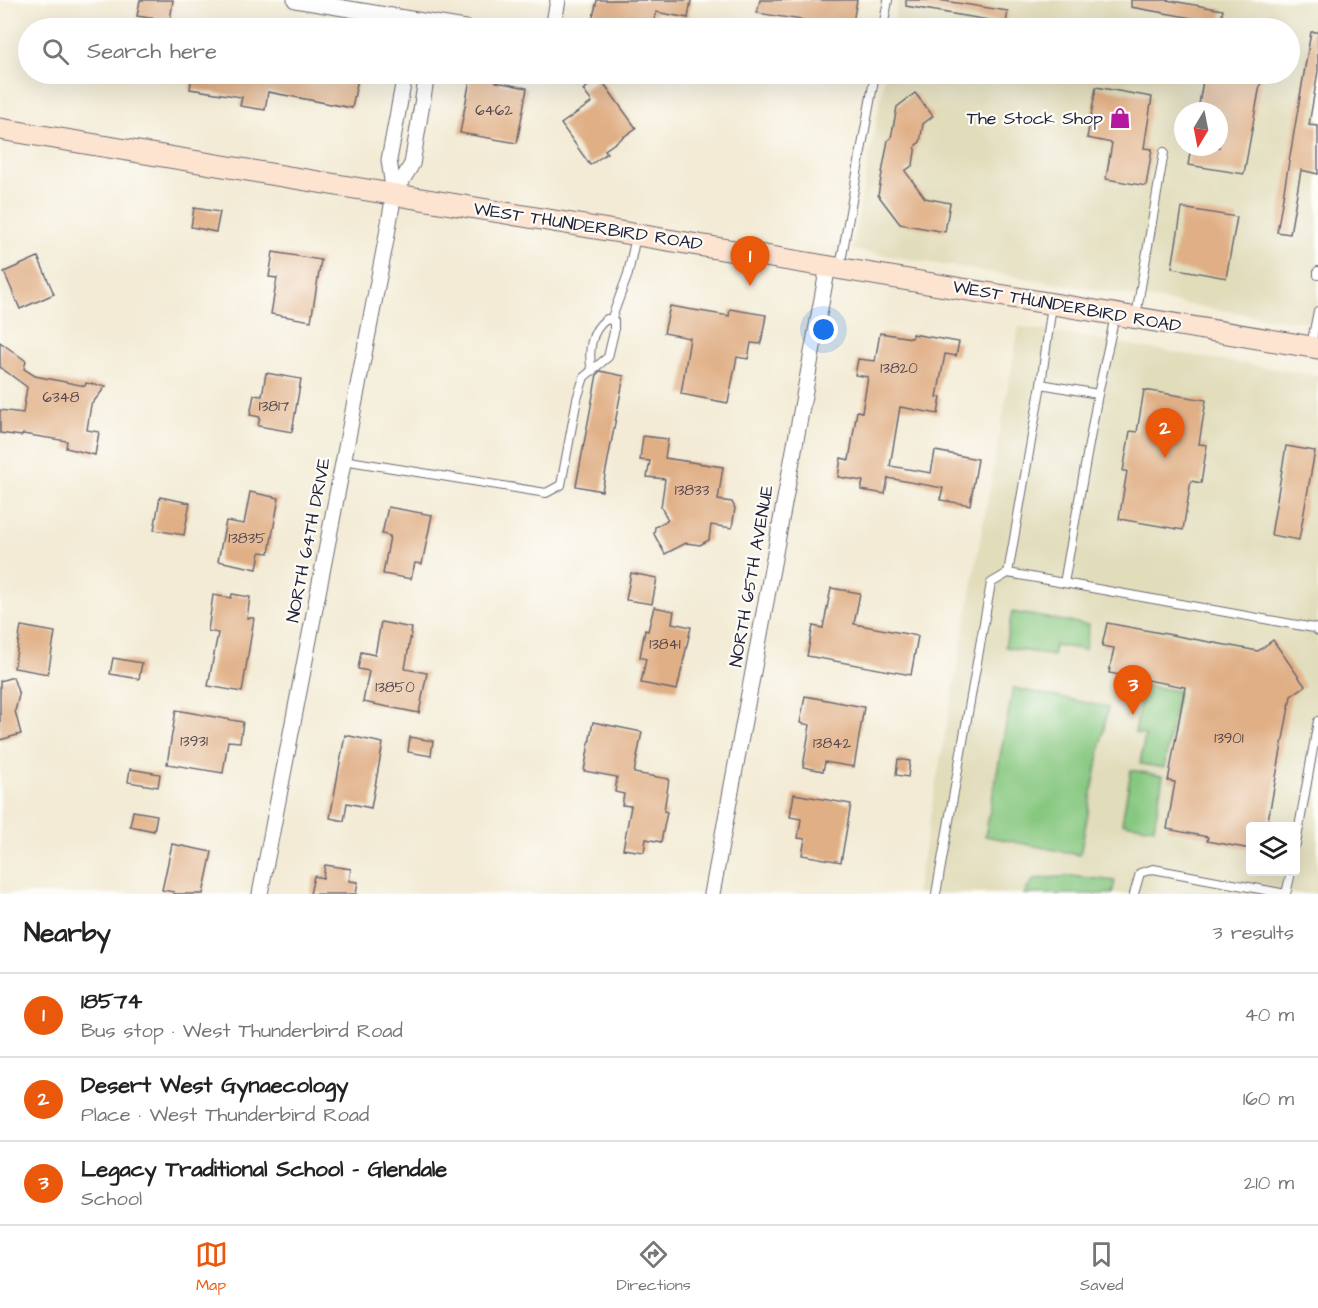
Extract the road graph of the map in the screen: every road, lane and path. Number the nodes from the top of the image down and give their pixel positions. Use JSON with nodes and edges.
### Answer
{"nodes":[{"id":1,"x":295,"y":0,"type":"edge"},
{"id":2,"x":558,"y":0,"type":"edge"},
{"id":3,"x":888,"y":0,"type":"edge"},
{"id":4,"x":384,"y":18,"type":"edge"},
{"id":5,"x":555,"y":18,"type":"edge"},
{"id":6,"x":885,"y":18,"type":"edge"},
{"id":7,"x":403,"y":84,"type":"edge"},
{"id":8,"x":425,"y":84,"type":"edge"},
{"id":9,"x":873,"y":84,"type":"edge"},
{"id":10,"x":401,"y":92,"type":"junction"},
{"id":11,"x":423,"y":96,"type":"junction"},
{"id":12,"x":0,"y":129,"type":"edge"},
{"id":13,"x":1164,"y":152,"type":"dead end"},
{"id":14,"x":394,"y":194,"type":"junction"},
{"id":15,"x":636,"y":234,"type":"junction"},
{"id":16,"x":834,"y":267,"type":"junction"},
{"id":17,"x":1052,"y":303,"type":"junction"},
{"id":18,"x":1318,"y":311,"type":"edge"},
{"id":19,"x":1125,"y":316,"type":"junction"},
{"id":20,"x":611,"y":320,"type":"junction"},
{"id":21,"x":1315,"y":347,"type":"edge"},
{"id":22,"x":592,"y":371,"type":"junction"},
{"id":23,"x":1041,"y":384,"type":"junction"},
{"id":24,"x":1098,"y":394,"type":"junction"},
{"id":25,"x":343,"y":460,"type":"junction"},
{"id":26,"x":1008,"y":573,"type":"junction"},
{"id":27,"x":1064,"y":582,"type":"junction"},
{"id":28,"x":1318,"y":632,"type":"edge"},
{"id":29,"x":1318,"y":721,"type":"edge"},
{"id":30,"x":1300,"y":822,"type":"edge"},
{"id":31,"x":1290,"y":876,"type":"edge"},
{"id":32,"x":260,"y":894,"type":"edge"},
{"id":33,"x":712,"y":894,"type":"edge"},
{"id":34,"x":936,"y":894,"type":"edge"},
{"id":35,"x":1134,"y":894,"type":"edge"},
{"id":36,"x":1286,"y":894,"type":"edge"}],
"edges":[{"from":1,"to":4,"type":"street"},
{"from":2,"to":5,"type":"street"},
{"from":3,"to":6,"type":"lane"},
{"from":7,"to":10,"type":"street","name":"NORTH 64TH DRIVE"},
{"from":8,"to":11,"type":"street","name":"NORTH 64TH DRIVE"},
{"from":9,"to":16,"type":"lane"},
{"from":10,"to":11,"type":"street"},
{"from":10,"to":14,"type":"street","name":"NORTH 64TH DRIVE"},
{"from":11,"to":14,"type":"street","name":"NORTH 64TH DRIVE"},
{"from":12,"to":14,"type":"main road","name":"WEST THUNDERBIRD ROAD"},
{"from":13,"to":19,"type":"lane"},
{"from":14,"to":15,"type":"main road","name":"WEST THUNDERBIRD ROAD"},
{"from":14,"to":25,"type":"street","name":"NORTH 64TH DRIVE"},
{"from":15,"to":16,"type":"main road","name":"WEST THUNDERBIRD ROAD"},
{"from":15,"to":20,"type":"lane"},
{"from":16,"to":17,"type":"main road","name":"WEST THUNDERBIRD ROAD"},
{"from":16,"to":33,"type":"street","name":"NORTH 65TH AVENUE"},
{"from":17,"to":19,"type":"main road","name":"WEST THUNDERBIRD ROAD"},
{"from":17,"to":23,"type":"lane"},
{"from":18,"to":21,"type":"lane"},
{"from":19,"to":21,"type":"main road","name":"WEST THUNDERBIRD ROAD"},
{"from":19,"to":24,"type":"lane"},
{"from":20,"to":22,"type":"lane"},
{"from":20,"to":22,"type":"lane"},
{"from":22,"to":25,"type":"lane"},
{"from":23,"to":24,"type":"lane"},
{"from":23,"to":26,"type":"lane"},
{"from":24,"to":27,"type":"lane"},
{"from":25,"to":32,"type":"street","name":"NORTH 64TH DRIVE"},
{"from":26,"to":27,"type":"lane"},
{"from":26,"to":34,"type":"lane"},
{"from":27,"to":28,"type":"lane"},
{"from":29,"to":30,"type":"lane"},
{"from":31,"to":36,"type":"lane"},
{"from":35,"to":36,"type":"lane"}]}
